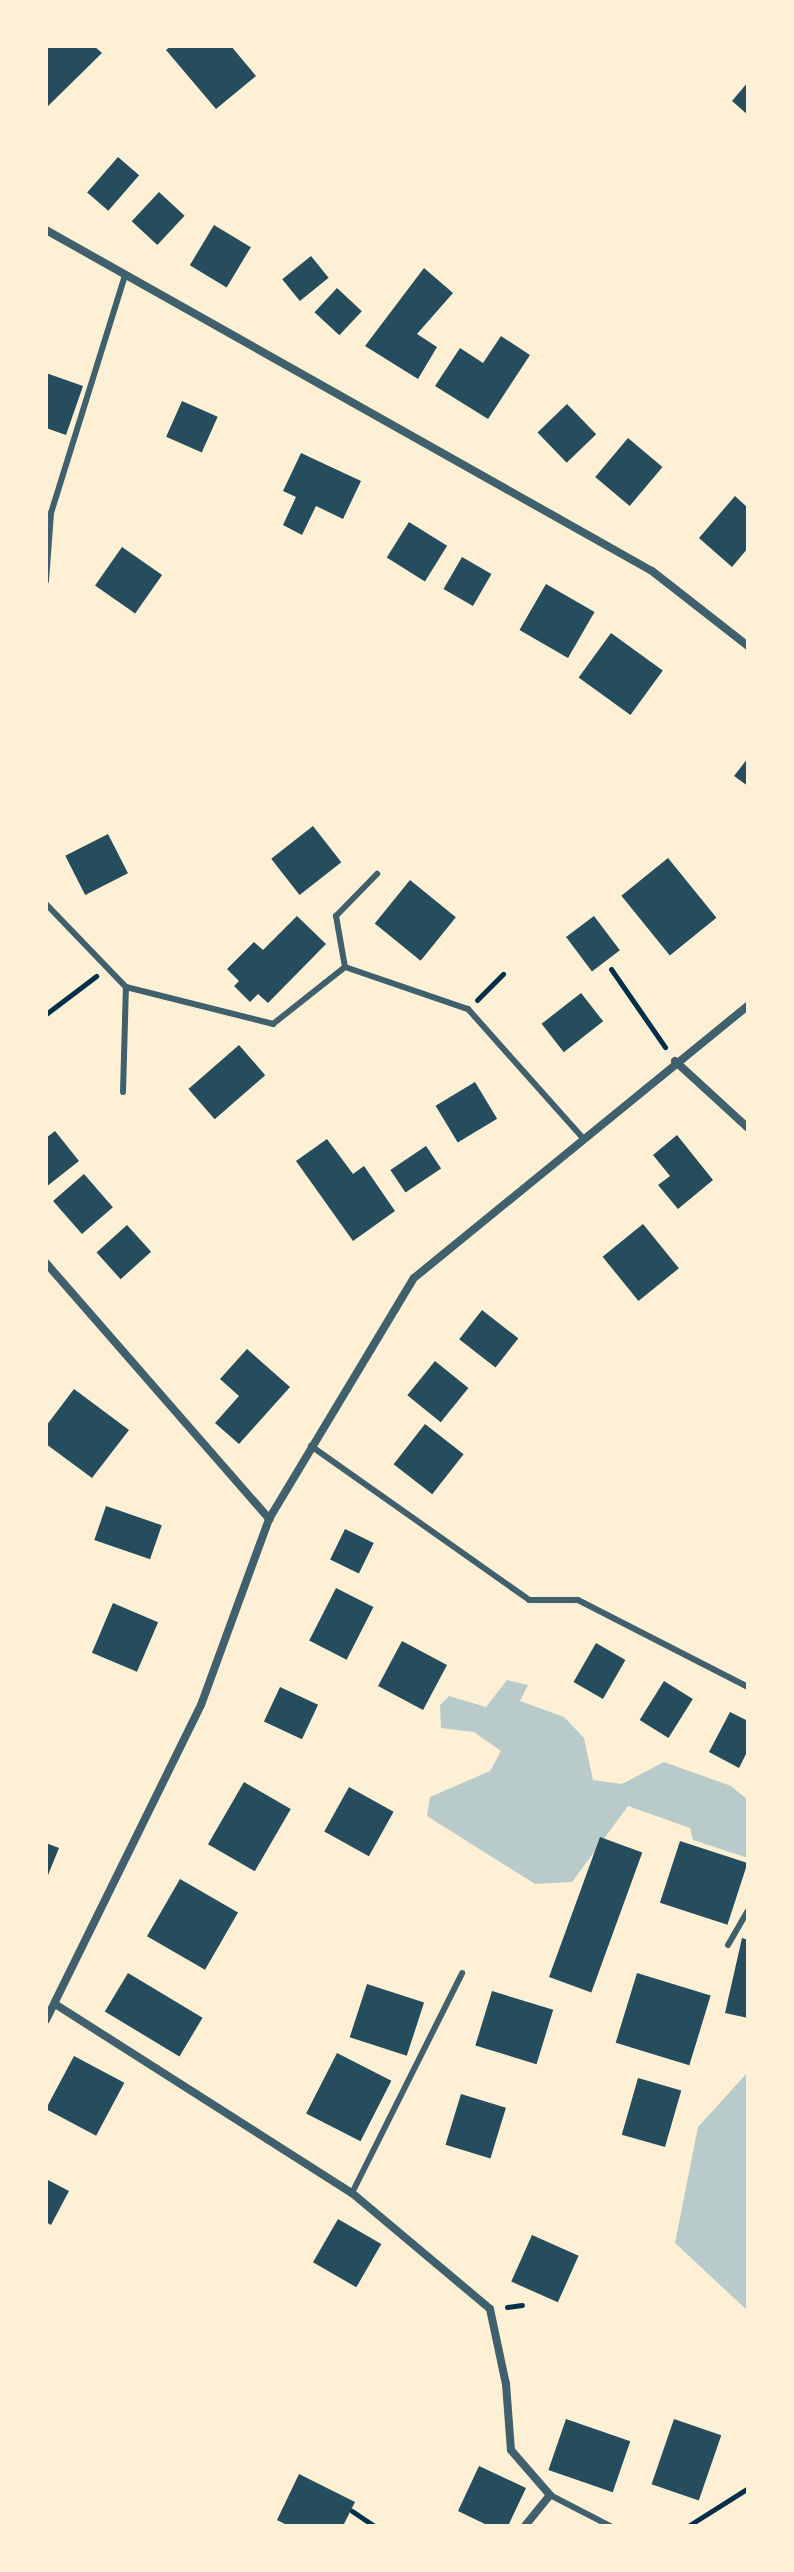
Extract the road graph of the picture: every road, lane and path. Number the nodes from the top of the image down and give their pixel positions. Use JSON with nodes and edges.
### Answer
{"nodes":[{"id":1,"x":46,"y":230,"type":"edge"},
{"id":2,"x":125,"y":275,"type":"junction"},
{"id":3,"x":46,"y":581,"type":"edge"},
{"id":4,"x":748,"y":646,"type":"edge"},
{"id":5,"x":377,"y":874,"type":"dead end"},
{"id":6,"x":46,"y":904,"type":"edge"},
{"id":7,"x":345,"y":967,"type":"junction"},
{"id":8,"x":107,"y":968,"type":"junction"},
{"id":9,"x":611,"y":969,"type":"dead end"},
{"id":10,"x":503,"y":974,"type":"dead end"},
{"id":11,"x":126,"y":987,"type":"junction"},
{"id":12,"x":748,"y":1006,"type":"edge"},
{"id":13,"x":468,"y":1009,"type":"junction"},
{"id":14,"x":46,"y":1014,"type":"edge"},
{"id":15,"x":675,"y":1061,"type":"junction"},
{"id":16,"x":123,"y":1092,"type":"dead end"},
{"id":17,"x":748,"y":1128,"type":"edge"},
{"id":18,"x":583,"y":1138,"type":"junction"},
{"id":19,"x":46,"y":1263,"type":"edge"},
{"id":20,"x":311,"y":1446,"type":"junction"},
{"id":21,"x":269,"y":1519,"type":"junction"},
{"id":22,"x":748,"y":1687,"type":"edge"},
{"id":23,"x":748,"y":1911,"type":"edge"},
{"id":24,"x":728,"y":1945,"type":"dead end"},
{"id":25,"x":462,"y":1973,"type":"dead end"},
{"id":26,"x":55,"y":2004,"type":"junction"},
{"id":27,"x":46,"y":2020,"type":"edge"},
{"id":28,"x":352,"y":2193,"type":"junction"},
{"id":29,"x":748,"y":2488,"type":"edge"},
{"id":30,"x":550,"y":2495,"type":"junction"},
{"id":31,"x":352,"y":2511,"type":"dead end"},
{"id":32,"x":374,"y":2526,"type":"edge"},
{"id":33,"x":525,"y":2526,"type":"edge"},
{"id":34,"x":610,"y":2526,"type":"edge"},
{"id":35,"x":688,"y":2526,"type":"edge"}],
"edges":[{"from":1,"to":2,"type":"street"},
{"from":2,"to":3,"type":"lane"},
{"from":2,"to":4,"type":"street"},
{"from":5,"to":7,"type":"lane"},
{"from":6,"to":8,"type":"lane"},
{"from":7,"to":11,"type":"lane"},
{"from":7,"to":13,"type":"lane"},
{"from":8,"to":11,"type":"lane"},
{"from":8,"to":14,"type":"path"},
{"from":9,"to":15,"type":"path"},
{"from":10,"to":13,"type":"path"},
{"from":11,"to":16,"type":"lane"},
{"from":12,"to":15,"type":"street"},
{"from":13,"to":18,"type":"lane"},
{"from":15,"to":17,"type":"street"},
{"from":15,"to":18,"type":"street"},
{"from":18,"to":20,"type":"street"},
{"from":19,"to":21,"type":"street"},
{"from":20,"to":21,"type":"street"},
{"from":20,"to":22,"type":"lane"},
{"from":21,"to":26,"type":"street"},
{"from":23,"to":24,"type":"lane"},
{"from":25,"to":28,"type":"lane"},
{"from":26,"to":27,"type":"street"},
{"from":26,"to":28,"type":"street"},
{"from":28,"to":30,"type":"street"},
{"from":29,"to":35,"type":"path"},
{"from":30,"to":33,"type":"street"},
{"from":30,"to":34,"type":"lane"},
{"from":31,"to":32,"type":"path"}]}
